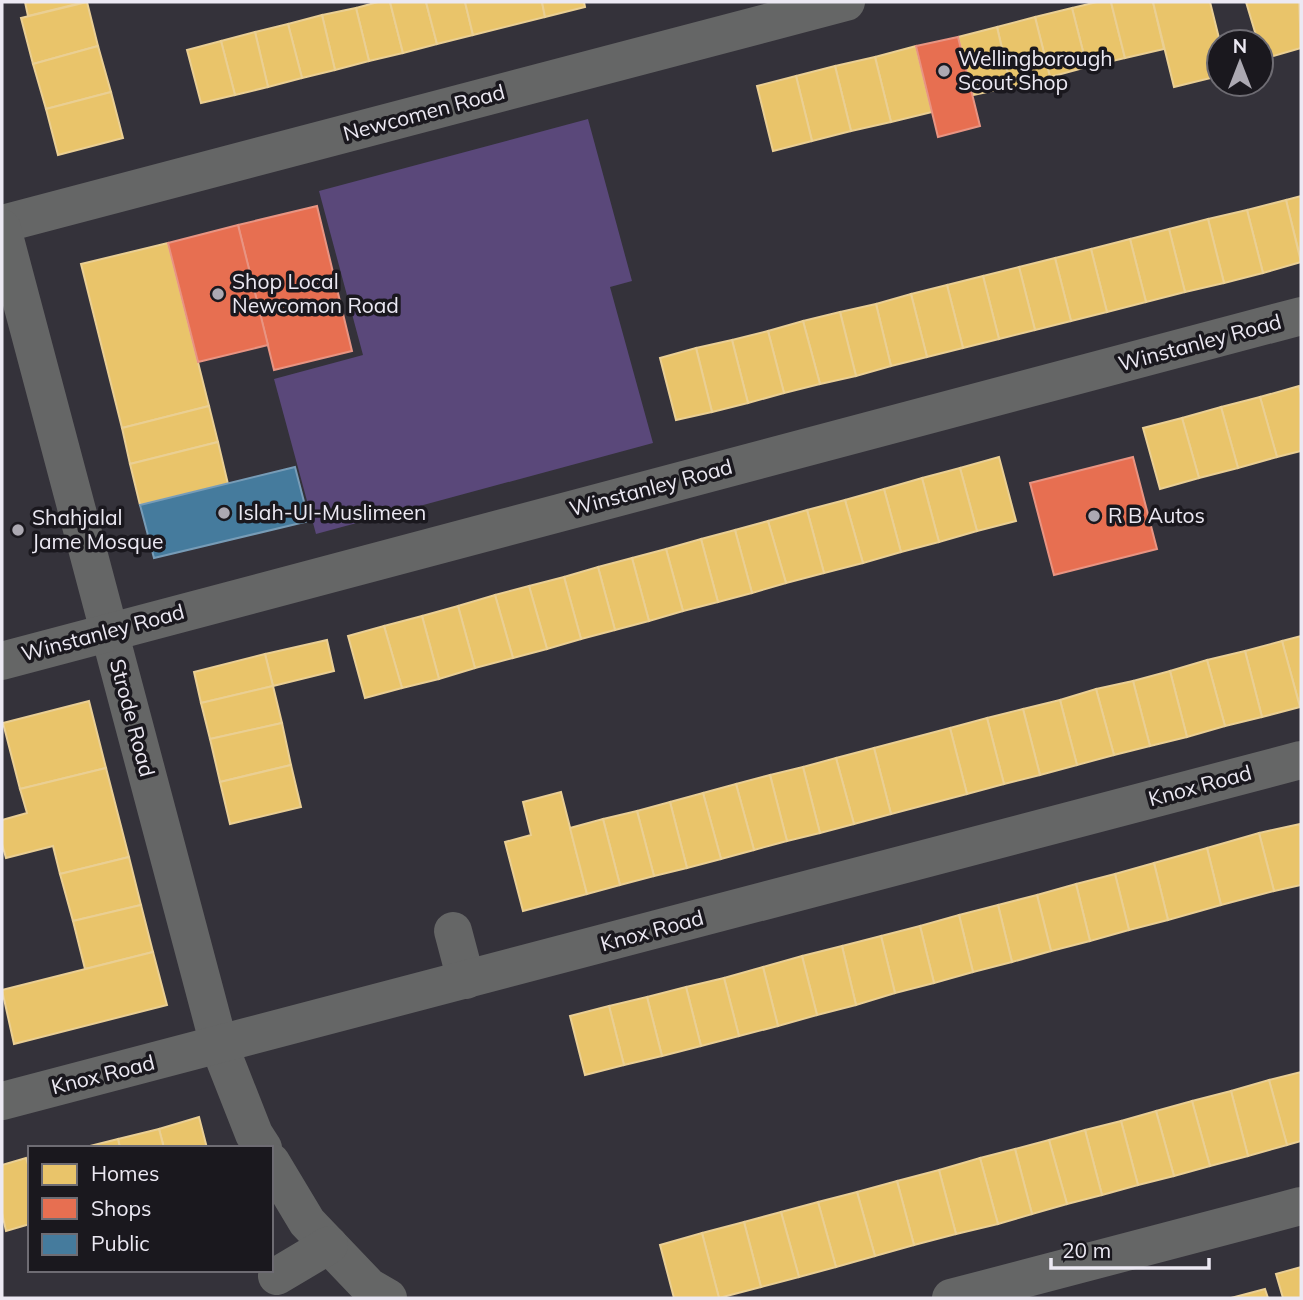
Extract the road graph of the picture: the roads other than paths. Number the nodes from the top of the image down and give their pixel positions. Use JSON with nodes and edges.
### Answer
{"nodes":[{"id":1,"x":846,"y":2,"type":"edge"},
{"id":2,"x":2,"y":226,"type":"edge"},
{"id":3,"x":1301,"y":316,"type":"edge"},
{"id":4,"x":109,"y":631,"type":"junction"},
{"id":5,"x":2,"y":661,"type":"edge"},
{"id":6,"x":1301,"y":760,"type":"edge"},
{"id":7,"x":453,"y":931,"type":"dead end"},
{"id":8,"x":466,"y":980,"type":"junction"},
{"id":9,"x":219,"y":1045,"type":"junction"},
{"id":10,"x":2,"y":1101,"type":"edge"},
{"id":11,"x":261,"y":1146,"type":"edge"},
{"id":12,"x":273,"y":1165,"type":"edge"},
{"id":13,"x":1301,"y":1206,"type":"edge"},
{"id":14,"x":329,"y":1245,"type":"junction"},
{"id":15,"x":277,"y":1276,"type":"dead end"},
{"id":16,"x":388,"y":1298,"type":"edge"},
{"id":17,"x":951,"y":1298,"type":"edge"}],
"edges":[{"from":1,"to":2,"type":"street","name":"Newcomen Road"},
{"from":2,"to":4,"type":"street","name":"Strode Road"},
{"from":3,"to":4,"type":"street","name":"Winstanley Road"},
{"from":4,"to":5,"type":"street","name":"Winstanley Road"},
{"from":4,"to":9,"type":"street","name":"Strode Road"},
{"from":6,"to":8,"type":"street","name":"Knox Road"},
{"from":7,"to":8,"type":"street"},
{"from":8,"to":9,"type":"street","name":"Knox Road"},
{"from":9,"to":10,"type":"street","name":"Knox Road"},
{"from":9,"to":11,"type":"street","name":"Strode Road"},
{"from":12,"to":14,"type":"street"},
{"from":13,"to":17,"type":"street"},
{"from":14,"to":15,"type":"street"},
{"from":14,"to":16,"type":"street"}]}
